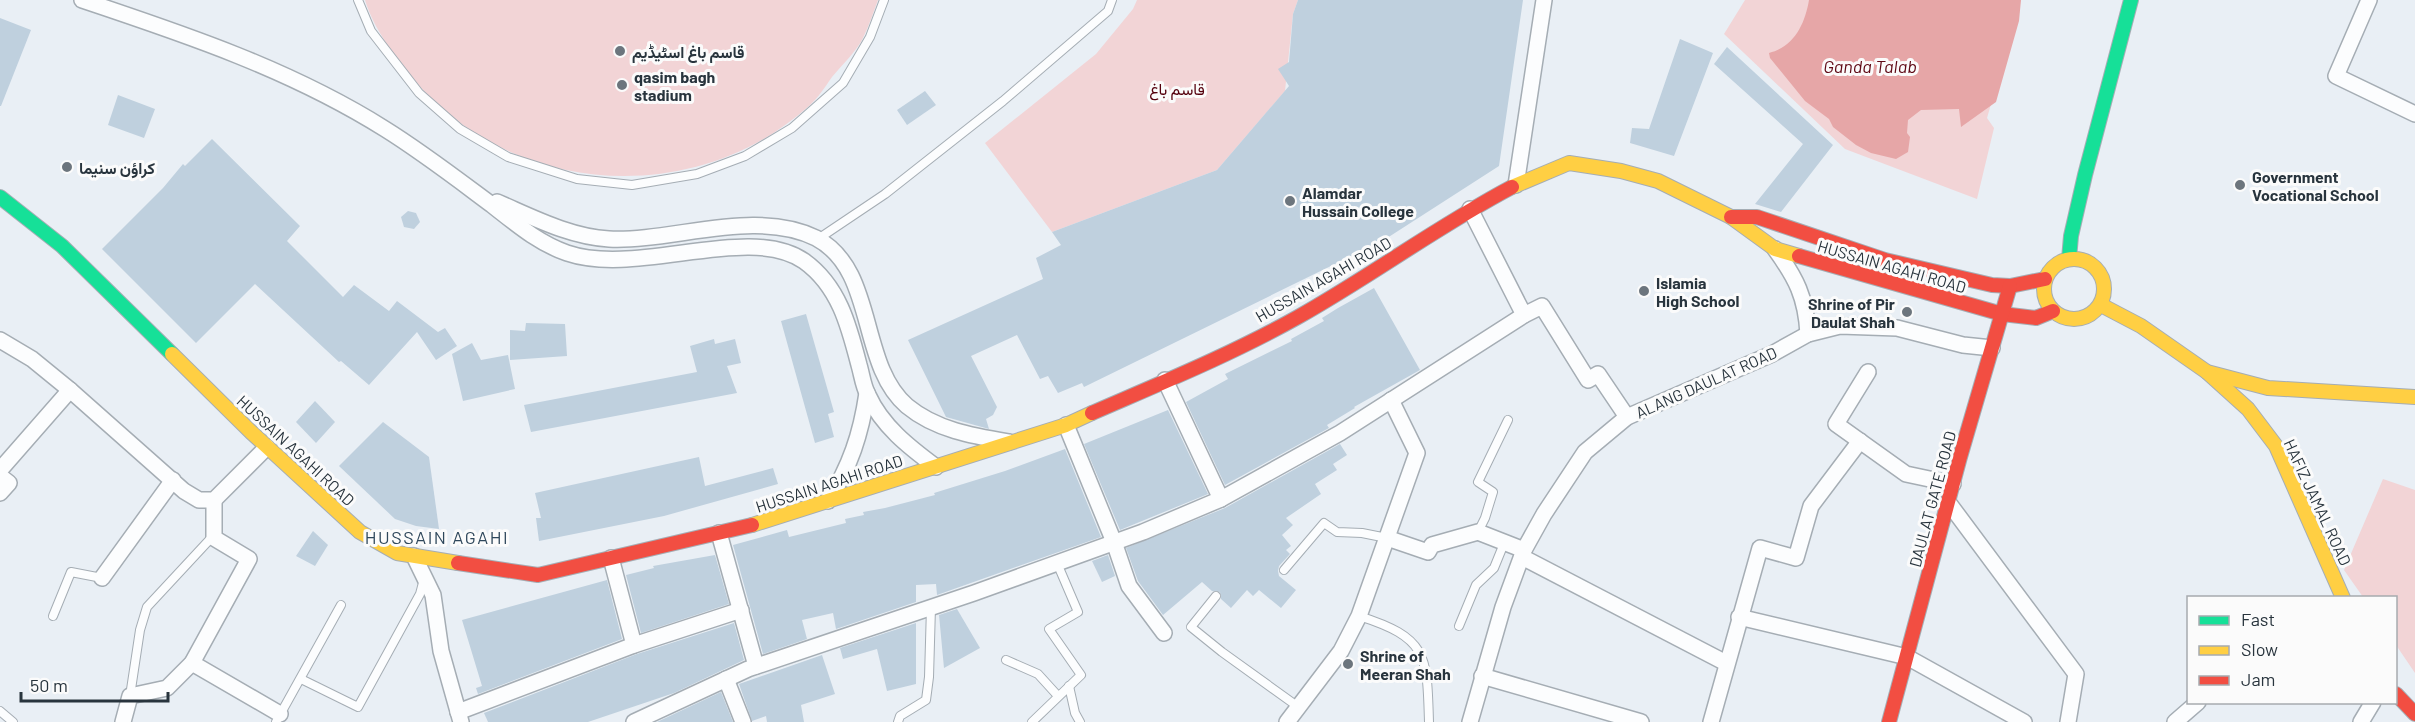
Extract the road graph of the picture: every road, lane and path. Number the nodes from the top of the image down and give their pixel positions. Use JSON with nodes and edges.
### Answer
{"nodes":[{"id":1,"x":82,"y":0,"type":"edge"},
{"id":2,"x":358,"y":0,"type":"edge"},
{"id":3,"x":884,"y":0,"type":"edge"},
{"id":4,"x":1112,"y":0,"type":"edge"},
{"id":5,"x":1544,"y":0,"type":"edge"},
{"id":6,"x":2131,"y":0,"type":"edge"},
{"id":7,"x":2369,"y":0,"type":"edge"},
{"id":8,"x":2415,"y":114,"type":"edge"},
{"id":9,"x":1516,"y":185,"type":"junction"},
{"id":10,"x":475,"y":192,"type":"junction"},
{"id":11,"x":0,"y":197,"type":"edge"},
{"id":12,"x":1470,"y":209,"type":"junction"},
{"id":13,"x":1731,"y":218,"type":"junction"},
{"id":14,"x":818,"y":239,"type":"junction"},
{"id":15,"x":1775,"y":249,"type":"junction"},
{"id":16,"x":2069,"y":259,"type":"junction"},
{"id":17,"x":2046,"y":279,"type":"junction"},
{"id":18,"x":2010,"y":286,"type":"junction"},
{"id":19,"x":2101,"y":305,"type":"junction"},
{"id":20,"x":2053,"y":311,"type":"junction"},
{"id":21,"x":2002,"y":314,"type":"junction"},
{"id":22,"x":1524,"y":315,"type":"junction"},
{"id":23,"x":1808,"y":334,"type":"junction"},
{"id":24,"x":0,"y":340,"type":"edge"},
{"id":25,"x":1992,"y":348,"type":"junction"},
{"id":26,"x":1868,"y":372,"type":"dead end"},
{"id":27,"x":2207,"y":372,"type":"junction"},
{"id":28,"x":1165,"y":380,"type":"junction"},
{"id":29,"x":70,"y":390,"type":"junction"},
{"id":30,"x":867,"y":393,"type":"junction"},
{"id":31,"x":2415,"y":398,"type":"edge"},
{"id":32,"x":1391,"y":400,"type":"junction"},
{"id":33,"x":1627,"y":417,"type":"junction"},
{"id":34,"x":1508,"y":420,"type":"dead end"},
{"id":35,"x":1066,"y":425,"type":"junction"},
{"id":36,"x":1860,"y":441,"type":"junction"},
{"id":37,"x":1012,"y":443,"type":"junction"},
{"id":38,"x":267,"y":447,"type":"junction"},
{"id":39,"x":936,"y":467,"type":"junction"},
{"id":40,"x":0,"y":470,"type":"edge"},
{"id":41,"x":0,"y":476,"type":"edge"},
{"id":42,"x":173,"y":480,"type":"junction"},
{"id":43,"x":1953,"y":484,"type":"junction"},
{"id":44,"x":0,"y":493,"type":"edge"},
{"id":45,"x":1221,"y":499,"type":"junction"},
{"id":46,"x":213,"y":500,"type":"junction"},
{"id":47,"x":828,"y":501,"type":"junction"},
{"id":48,"x":1948,"y":502,"type":"junction"},
{"id":49,"x":1478,"y":532,"type":"junction"},
{"id":50,"x":719,"y":533,"type":"junction"},
{"id":51,"x":214,"y":534,"type":"junction"},
{"id":52,"x":1387,"y":538,"type":"junction"},
{"id":53,"x":1114,"y":542,"type":"junction"},
{"id":54,"x":1505,"y":542,"type":"junction"},
{"id":55,"x":1523,"y":554,"type":"junction"},
{"id":56,"x":414,"y":556,"type":"junction"},
{"id":57,"x":610,"y":558,"type":"junction"},
{"id":58,"x":1057,"y":563,"type":"junction"},
{"id":59,"x":1284,"y":570,"type":"dead end"},
{"id":60,"x":102,"y":578,"type":"joint"},
{"id":61,"x":425,"y":578,"type":"junction"},
{"id":62,"x":1216,"y":596,"type":"dead end"},
{"id":63,"x":2343,"y":596,"type":"edge"},
{"id":64,"x":341,"y":605,"type":"dead end"},
{"id":65,"x":931,"y":607,"type":"junction"},
{"id":66,"x":741,"y":610,"type":"junction"},
{"id":67,"x":53,"y":616,"type":"dead end"},
{"id":68,"x":1359,"y":616,"type":"junction"},
{"id":69,"x":1739,"y":617,"type":"junction"},
{"id":70,"x":1459,"y":627,"type":"dead end"},
{"id":71,"x":1164,"y":633,"type":"dead end"},
{"id":72,"x":634,"y":645,"type":"junction"},
{"id":73,"x":1907,"y":657,"type":"junction"},
{"id":74,"x":1006,"y":660,"type":"dead end"},
{"id":75,"x":192,"y":663,"type":"junction"},
{"id":76,"x":1726,"y":663,"type":"junction"},
{"id":77,"x":756,"y":666,"type":"junction"},
{"id":78,"x":1482,"y":676,"type":"junction"},
{"id":79,"x":301,"y":679,"type":"junction"},
{"id":80,"x":726,"y":679,"type":"junction"},
{"id":81,"x":1069,"y":686,"type":"junction"},
{"id":82,"x":2397,"y":695,"type":"edge"},
{"id":83,"x":130,"y":696,"type":"junction"},
{"id":84,"x":1058,"y":696,"type":"junction"},
{"id":85,"x":2196,"y":704,"type":"edge"},
{"id":86,"x":2372,"y":704,"type":"edge"},
{"id":87,"x":1297,"y":706,"type":"junction"},
{"id":88,"x":0,"y":711,"type":"edge"},
{"id":89,"x":2415,"y":714,"type":"edge"},
{"id":90,"x":460,"y":717,"type":"edge"},
{"id":91,"x":278,"y":718,"type":"edge"},
{"id":92,"x":13,"y":722,"type":"edge"},
{"id":93,"x":123,"y":722,"type":"edge"},
{"id":94,"x":634,"y":722,"type":"edge"},
{"id":95,"x":743,"y":722,"type":"edge"},
{"id":96,"x":898,"y":722,"type":"edge"},
{"id":97,"x":1032,"y":722,"type":"edge"},
{"id":98,"x":1080,"y":722,"type":"edge"},
{"id":99,"x":1287,"y":722,"type":"edge"},
{"id":100,"x":1429,"y":722,"type":"edge"},
{"id":101,"x":1470,"y":722,"type":"edge"},
{"id":102,"x":1641,"y":722,"type":"edge"},
{"id":103,"x":1711,"y":722,"type":"edge"},
{"id":104,"x":1889,"y":722,"type":"edge"},
{"id":105,"x":2024,"y":722,"type":"edge"},
{"id":106,"x":2068,"y":722,"type":"edge"},
{"id":107,"x":2175,"y":722,"type":"edge"},
{"id":108,"x":2361,"y":722,"type":"edge"}],
"edges":[{"from":1,"to":10,"type":"street"},
{"from":2,"to":3,"type":"lane"},
{"from":4,"to":14,"type":"lane"},
{"from":5,"to":9,"type":"street"},
{"from":6,"to":16,"type":"main road"},
{"from":7,"to":8,"type":"street"},
{"from":9,"to":12,"type":"main road","name":"HUSSAIN AGAHI ROAD"},
{"from":9,"to":13,"type":"main road","name":"HUSSAIN AGAHI ROAD"},
{"from":10,"to":14,"type":"street"},
{"from":10,"to":30,"type":"street"},
{"from":11,"to":38,"type":"main road","name":"HUSSAIN AGAHI ROAD"},
{"from":12,"to":22,"type":"street"},
{"from":12,"to":28,"type":"main road","name":"HUSSAIN AGAHI ROAD"},
{"from":13,"to":15,"type":"main road","name":"HUSSAIN AGAHI ROAD"},
{"from":13,"to":18,"type":"main road","name":"HUSSAIN AGAHI ROAD"},
{"from":14,"to":37,"type":"street"},
{"from":15,"to":21,"type":"main road","name":"HUSSAIN AGAHI ROAD"},
{"from":15,"to":23,"type":"street"},
{"from":16,"to":17,"type":"main road"},
{"from":16,"to":19,"type":"main road"},
{"from":17,"to":18,"type":"main road","name":"HUSSAIN AGAHI ROAD"},
{"from":17,"to":20,"type":"main road"},
{"from":18,"to":21,"type":"main road","name":"DAULAT GATE ROAD"},
{"from":19,"to":20,"type":"main road"},
{"from":19,"to":27,"type":"main road"},
{"from":20,"to":21,"type":"main road","name":"HUSSAIN AGAHI ROAD"},
{"from":21,"to":25,"type":"main road","name":"DAULAT GATE ROAD"},
{"from":22,"to":32,"type":"street"},
{"from":22,"to":33,"type":"street"},
{"from":23,"to":25,"type":"street","name":"ALANG DAULAT ROAD"},
{"from":23,"to":33,"type":"street","name":"ALANG DAULAT ROAD"},
{"from":24,"to":29,"type":"street"},
{"from":25,"to":43,"type":"main road","name":"DAULAT GATE ROAD"},
{"from":26,"to":36,"type":"street"},
{"from":27,"to":31,"type":"main road"},
{"from":27,"to":63,"type":"main road","name":"HAFIZ JAMAL ROAD"},
{"from":28,"to":35,"type":"main road","name":"HUSSAIN AGAHI ROAD"},
{"from":28,"to":45,"type":"street"},
{"from":29,"to":40,"type":"street"},
{"from":29,"to":42,"type":"street"},
{"from":30,"to":39,"type":"street"},
{"from":30,"to":47,"type":"street"},
{"from":32,"to":45,"type":"street"},
{"from":32,"to":52,"type":"street"},
{"from":33,"to":55,"type":"street","name":"ALANG DAULAT ROAD"},
{"from":34,"to":49,"type":"lane"},
{"from":35,"to":37,"type":"main road","name":"HUSSAIN AGAHI ROAD"},
{"from":35,"to":53,"type":"street"},
{"from":36,"to":43,"type":"street"},
{"from":36,"to":69,"type":"street"},
{"from":37,"to":39,"type":"main road","name":"HUSSAIN AGAHI ROAD"},
{"from":38,"to":46,"type":"street"},
{"from":38,"to":56,"type":"main road","name":"HUSSAIN AGAHI ROAD"},
{"from":39,"to":47,"type":"main road","name":"HUSSAIN AGAHI ROAD"},
{"from":41,"to":44,"type":"street"},
{"from":42,"to":46,"type":"street"},
{"from":42,"to":60,"type":"street"},
{"from":43,"to":48,"type":"main road","name":"DAULAT GATE ROAD"},
{"from":45,"to":53,"type":"street"},
{"from":46,"to":51,"type":"street"},
{"from":47,"to":50,"type":"main road","name":"HUSSAIN AGAHI ROAD"},
{"from":48,"to":73,"type":"main road","name":"DAULAT GATE ROAD"},
{"from":48,"to":106,"type":"street"},
{"from":49,"to":52,"type":"street"},
{"from":49,"to":54,"type":"street"},
{"from":50,"to":57,"type":"main road","name":"HUSSAIN AGAHI ROAD"},
{"from":50,"to":66,"type":"street"},
{"from":51,"to":75,"type":"street"},
{"from":51,"to":83,"type":"lane"},
{"from":52,"to":59,"type":"lane"},
{"from":52,"to":68,"type":"street"},
{"from":53,"to":58,"type":"street"},
{"from":53,"to":71,"type":"street"},
{"from":54,"to":55,"type":"street"},
{"from":54,"to":70,"type":"lane"},
{"from":55,"to":76,"type":"street"},
{"from":55,"to":78,"type":"street","name":"ALANG DAULAT ROAD"},
{"from":56,"to":57,"type":"main road","name":"HUSSAIN AGAHI ROAD"},
{"from":56,"to":61,"type":"street"},
{"from":57,"to":72,"type":"street"},
{"from":58,"to":65,"type":"street"},
{"from":58,"to":81,"type":"lane"},
{"from":60,"to":67,"type":"lane"},
{"from":61,"to":79,"type":"lane"},
{"from":61,"to":90,"type":"street"},
{"from":62,"to":87,"type":"lane"},
{"from":64,"to":79,"type":"lane"},
{"from":65,"to":77,"type":"street"},
{"from":65,"to":96,"type":"lane"},
{"from":66,"to":72,"type":"street"},
{"from":66,"to":77,"type":"street"},
{"from":68,"to":87,"type":"street"},
{"from":68,"to":100,"type":"lane"},
{"from":69,"to":73,"type":"street"},
{"from":69,"to":76,"type":"street"},
{"from":72,"to":90,"type":"street"},
{"from":73,"to":104,"type":"main road","name":"DAULAT GATE ROAD"},
{"from":73,"to":105,"type":"street"},
{"from":74,"to":84,"type":"lane"},
{"from":75,"to":83,"type":"street"},
{"from":75,"to":91,"type":"street"},
{"from":76,"to":103,"type":"street"},
{"from":77,"to":80,"type":"street"},
{"from":78,"to":101,"type":"street","name":"ALANG DAULAT ROAD"},
{"from":78,"to":102,"type":"street"},
{"from":79,"to":91,"type":"lane"},
{"from":80,"to":94,"type":"street"},
{"from":80,"to":95,"type":"street"},
{"from":81,"to":84,"type":"lane"},
{"from":81,"to":98,"type":"lane"},
{"from":82,"to":89,"type":"main road"},
{"from":83,"to":93,"type":"street"},
{"from":84,"to":97,"type":"lane"},
{"from":85,"to":107,"type":"street"},
{"from":86,"to":108,"type":"street"},
{"from":87,"to":99,"type":"street"},
{"from":88,"to":92,"type":"lane"}]}
